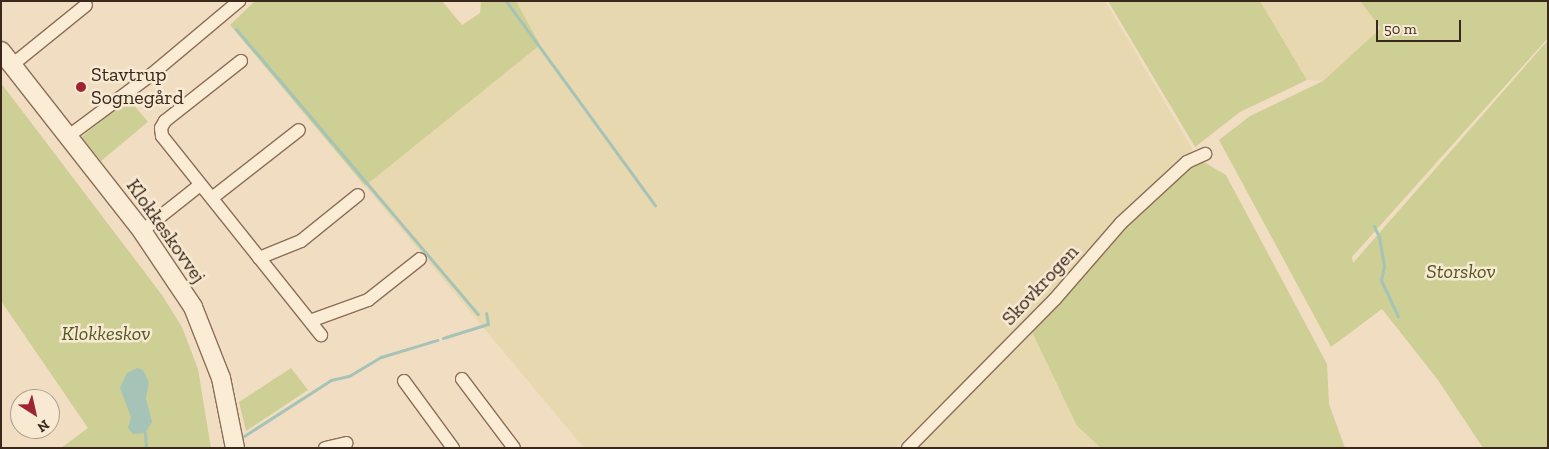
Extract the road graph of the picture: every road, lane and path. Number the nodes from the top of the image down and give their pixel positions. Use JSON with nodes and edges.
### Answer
{"nodes":[{"id":1,"x":239,"y":1,"type":"edge"},
{"id":2,"x":86,"y":5,"type":"dead end"},
{"id":3,"x":1,"y":51,"type":"edge"},
{"id":4,"x":242,"y":61,"type":"dead end"},
{"id":5,"x":12,"y":65,"type":"junction"},
{"id":6,"x":299,"y":130,"type":"dead end"},
{"id":7,"x":70,"y":135,"type":"junction"},
{"id":8,"x":1205,"y":154,"type":"dead end"},
{"id":9,"x":200,"y":185,"type":"junction"},
{"id":10,"x":358,"y":195,"type":"dead end"},
{"id":11,"x":212,"y":198,"type":"junction"},
{"id":12,"x":142,"y":231,"type":"junction"},
{"id":13,"x":259,"y":258,"type":"junction"},
{"id":14,"x":420,"y":259,"type":"dead end"},
{"id":15,"x":310,"y":321,"type":"junction"},
{"id":16,"x":321,"y":335,"type":"dead end"},
{"id":17,"x":462,"y":379,"type":"dead end"},
{"id":18,"x":404,"y":381,"type":"dead end"},
{"id":19,"x":346,"y":443,"type":"dead end"},
{"id":20,"x":234,"y":448,"type":"edge"},
{"id":21,"x":325,"y":448,"type":"edge"},
{"id":22,"x":453,"y":448,"type":"edge"},
{"id":23,"x":514,"y":448,"type":"edge"},
{"id":24,"x":908,"y":448,"type":"edge"}],
"edges":[{"from":1,"to":7,"type":"street"},
{"from":2,"to":5,"type":"street"},
{"from":3,"to":5,"type":"street","name":"Klokkeskovvej"},
{"from":4,"to":9,"type":"street"},
{"from":5,"to":7,"type":"street","name":"Klokkeskovvej"},
{"from":6,"to":11,"type":"street"},
{"from":7,"to":12,"type":"street","name":"Klokkeskovvej"},
{"from":8,"to":24,"type":"street","name":"Skovkrogen"},
{"from":9,"to":11,"type":"street"},
{"from":9,"to":12,"type":"street"},
{"from":10,"to":13,"type":"street"},
{"from":11,"to":13,"type":"street"},
{"from":12,"to":20,"type":"street","name":"Klokkeskovvej"},
{"from":13,"to":15,"type":"street"},
{"from":14,"to":15,"type":"street"},
{"from":15,"to":16,"type":"street"},
{"from":17,"to":23,"type":"street"},
{"from":18,"to":22,"type":"street"},
{"from":19,"to":21,"type":"street"}]}
